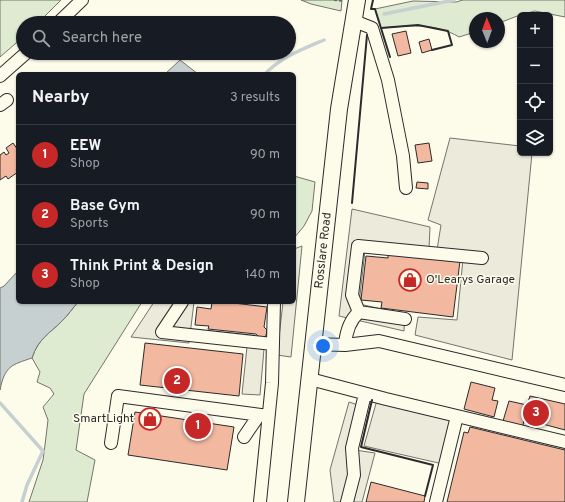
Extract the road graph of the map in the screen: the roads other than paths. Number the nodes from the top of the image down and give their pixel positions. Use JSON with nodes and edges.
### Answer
{"nodes":[{"id":1,"x":82,"y":0,"type":"edge"},
{"id":2,"x":357,"y":0,"type":"edge"},
{"id":3,"x":65,"y":16,"type":"edge"},
{"id":4,"x":354,"y":21,"type":"junction"},
{"id":5,"x":18,"y":60,"type":"edge"},
{"id":6,"x":0,"y":76,"type":"edge"},
{"id":7,"x":406,"y":188,"type":"dead end"},
{"id":8,"x":482,"y":258,"type":"dead end"},
{"id":9,"x":181,"y":304,"type":"edge"},
{"id":10,"x":274,"y":304,"type":"edge"},
{"id":11,"x":359,"y":312,"type":"junction"},
{"id":12,"x":405,"y":319,"type":"dead end"},
{"id":13,"x":273,"y":344,"type":"junction"},
{"id":14,"x":313,"y":344,"type":"junction"},
{"id":15,"x":345,"y":345,"type":"junction"},
{"id":16,"x":310,"y":379,"type":"junction"},
{"id":17,"x":565,"y":385,"type":"edge"},
{"id":18,"x":365,"y":394,"type":"junction"},
{"id":19,"x":264,"y":416,"type":"junction"},
{"id":20,"x":457,"y":416,"type":"junction"},
{"id":21,"x":244,"y":437,"type":"dead end"},
{"id":22,"x":565,"y":442,"type":"edge"},
{"id":23,"x":111,"y":443,"type":"dead end"},
{"id":24,"x":260,"y":502,"type":"edge"},
{"id":25,"x":296,"y":502,"type":"edge"},
{"id":26,"x":347,"y":502,"type":"edge"},
{"id":27,"x":436,"y":502,"type":"edge"}],
"edges":[{"from":1,"to":3,"type":"street"},
{"from":2,"to":4,"type":"main road","name":"Rosslare Road"},
{"from":4,"to":7,"type":"street"},
{"from":4,"to":14,"type":"main road","name":"Rosslare Road"},
{"from":5,"to":6,"type":"street"},
{"from":8,"to":11,"type":"street"},
{"from":9,"to":13,"type":"street"},
{"from":10,"to":13,"type":"street"},
{"from":11,"to":12,"type":"street"},
{"from":11,"to":15,"type":"street"},
{"from":13,"to":19,"type":"street"},
{"from":14,"to":15,"type":"street"},
{"from":14,"to":16,"type":"main road","name":"Rosslare Road"},
{"from":15,"to":17,"type":"street"},
{"from":16,"to":18,"type":"street"},
{"from":16,"to":25,"type":"main road","name":"Rosslare Road"},
{"from":18,"to":20,"type":"street"},
{"from":18,"to":26,"type":"street"},
{"from":19,"to":21,"type":"street"},
{"from":19,"to":23,"type":"street"},
{"from":19,"to":24,"type":"street"},
{"from":20,"to":22,"type":"street"},
{"from":20,"to":27,"type":"street"}]}
